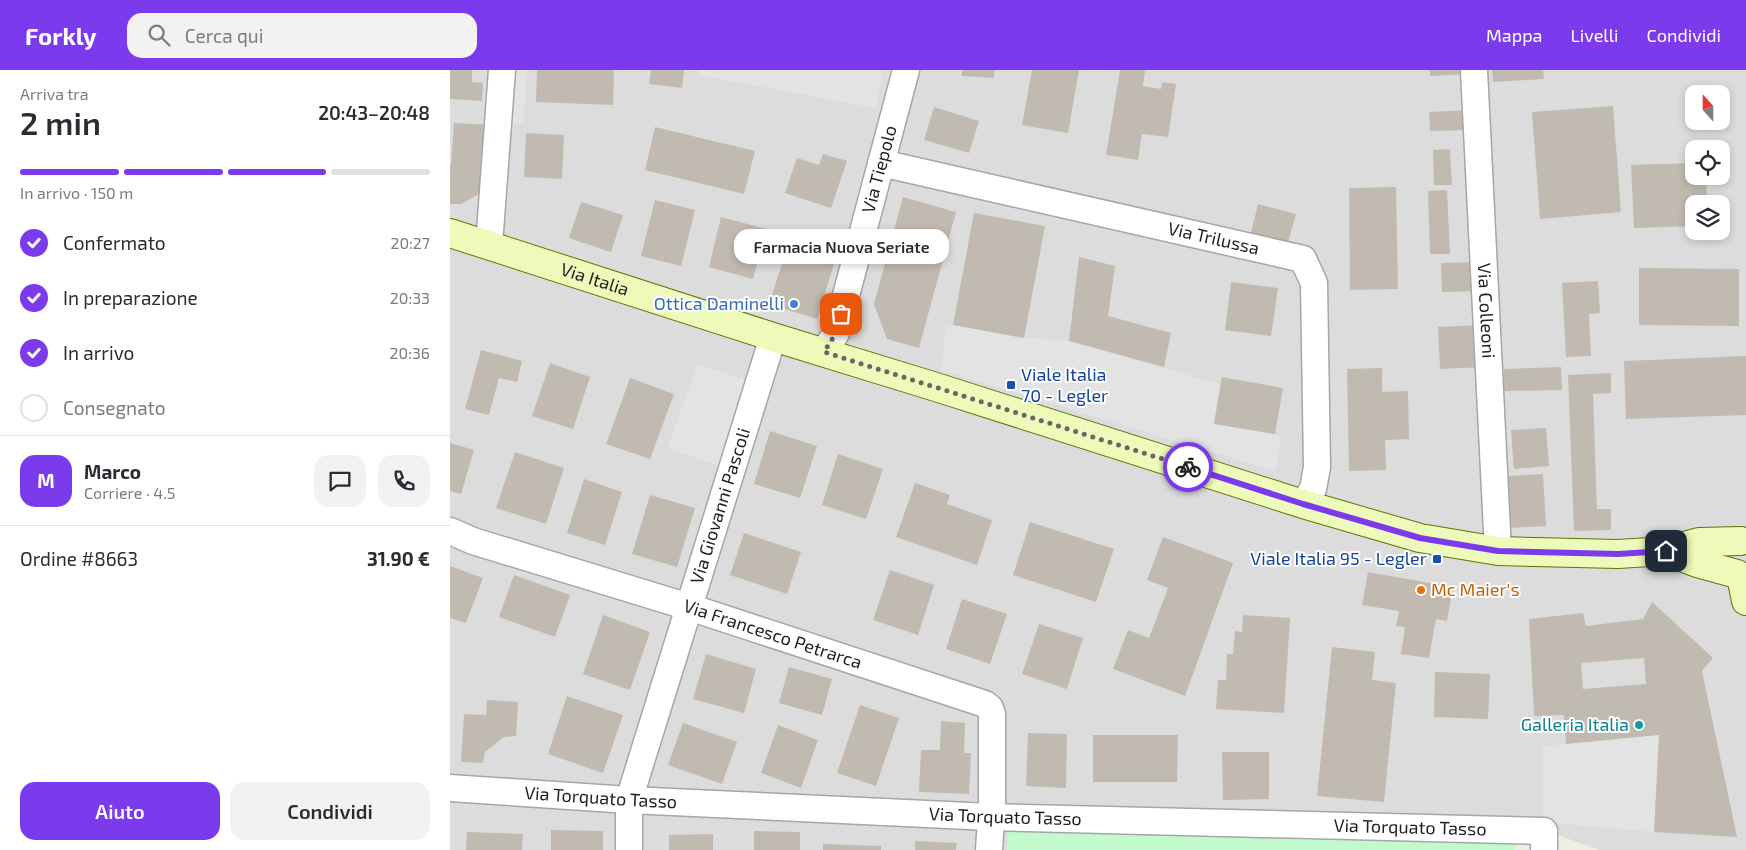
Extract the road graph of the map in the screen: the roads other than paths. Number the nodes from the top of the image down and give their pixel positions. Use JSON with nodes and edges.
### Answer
{"nodes":[{"id":1,"x":502,"y":70,"type":"edge"},
{"id":2,"x":906,"y":70,"type":"edge"},
{"id":3,"x":1474,"y":70,"type":"edge"},
{"id":4,"x":881,"y":162,"type":"junction"},
{"id":5,"x":450,"y":233,"type":"edge"},
{"id":6,"x":489,"y":246,"type":"junction"},
{"id":7,"x":773,"y":338,"type":"junction"},
{"id":8,"x":824,"y":352,"type":"junction"},
{"id":9,"x":1303,"y":504,"type":"junction"},
{"id":10,"x":450,"y":531,"type":"edge"},
{"id":11,"x":1743,"y":538,"type":"edge"},
{"id":12,"x":1498,"y":551,"type":"junction"},
{"id":13,"x":1666,"y":551,"type":"junction"},
{"id":14,"x":1743,"y":585,"type":"edge"},
{"id":15,"x":689,"y":607,"type":"junction"},
{"id":16,"x":450,"y":788,"type":"edge"},
{"id":17,"x":629,"y":800,"type":"junction"},
{"id":18,"x":990,"y":816,"type":"junction"},
{"id":19,"x":628,"y":850,"type":"edge"},
{"id":20,"x":989,"y":850,"type":"edge"},
{"id":21,"x":1544,"y":850,"type":"edge"}],
"edges":[{"from":1,"to":6,"type":"street"},
{"from":2,"to":4,"type":"street","name":"Via Tiepolo"},
{"from":3,"to":12,"type":"street","name":"Via Colleoni"},
{"from":4,"to":8,"type":"street","name":"Via Tiepolo"},
{"from":4,"to":9,"type":"street","name":"Via Trilussa"},
{"from":5,"to":6,"type":"main road","name":"Via Italia"},
{"from":6,"to":7,"type":"main road","name":"Via Italia"},
{"from":7,"to":8,"type":"main road","name":"Via Italia"},
{"from":7,"to":15,"type":"street","name":"Via Giovanni Pascoli"},
{"from":8,"to":9,"type":"main road","name":"Via Italia"},
{"from":9,"to":12,"type":"main road","name":"Via Italia"},
{"from":10,"to":15,"type":"street","name":"Via Francesco Petrarca"},
{"from":11,"to":13,"type":"main road"},
{"from":11,"to":14,"type":"main road"},
{"from":12,"to":13,"type":"main road","name":"Via Italia"},
{"from":13,"to":14,"type":"main road"},
{"from":15,"to":17,"type":"street","name":"Via Giovanni Pascoli"},
{"from":15,"to":18,"type":"street","name":"Via Francesco Petrarca"},
{"from":16,"to":17,"type":"street","name":"Via Torquato Tasso"},
{"from":17,"to":18,"type":"street","name":"Via Torquato Tasso"},
{"from":17,"to":19,"type":"street","name":"Via Giovanni Pascoli"},
{"from":18,"to":20,"type":"street","name":"Via Francesco Petrarca"},
{"from":18,"to":21,"type":"street","name":"Via Torquato Tasso"}]}
